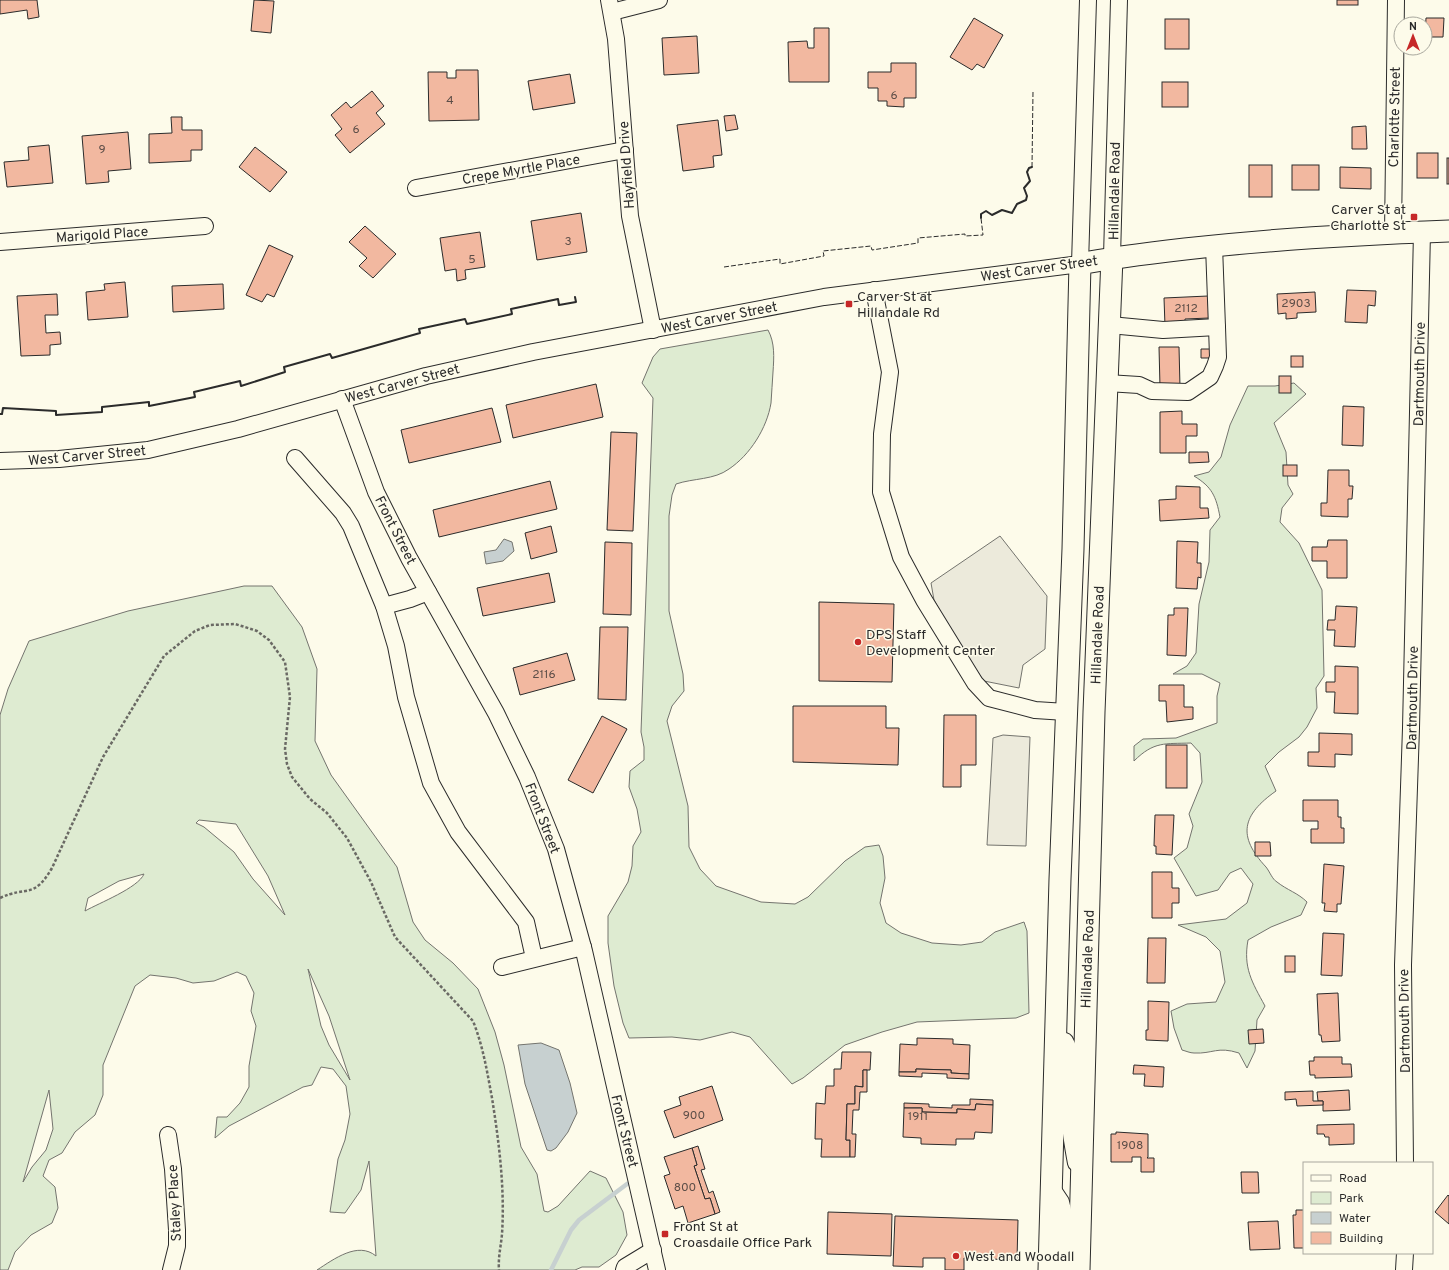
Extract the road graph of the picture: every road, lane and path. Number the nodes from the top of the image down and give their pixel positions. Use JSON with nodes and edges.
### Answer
{"nodes":[{"id":1,"x":659,"y":0,"type":"edge"},
{"id":2,"x":1088,"y":0,"type":"edge"},
{"id":3,"x":1119,"y":0,"type":"edge"},
{"id":4,"x":1396,"y":0,"type":"edge"},
{"id":5,"x":611,"y":6,"type":"edge"},
{"id":6,"x":626,"y":150,"type":"junction"},
{"id":7,"x":416,"y":188,"type":"dead end"},
{"id":8,"x":205,"y":226,"type":"dead end"},
{"id":9,"x":1449,"y":231,"type":"edge"},
{"id":10,"x":1422,"y":232,"type":"junction"},
{"id":11,"x":1393,"y":233,"type":"junction"},
{"id":12,"x":0,"y":242,"type":"edge"},
{"id":13,"x":1214,"y":246,"type":"junction"},
{"id":14,"x":1112,"y":257,"type":"junction"},
{"id":15,"x":1080,"y":264,"type":"junction"},
{"id":16,"x":874,"y":290,"type":"junction"},
{"id":17,"x":1110,"y":324,"type":"junction"},
{"id":18,"x":1217,"y":327,"type":"junction"},
{"id":19,"x":653,"y":330,"type":"junction"},
{"id":20,"x":1107,"y":383,"type":"junction"},
{"id":21,"x":342,"y":399,"type":"junction"},
{"id":22,"x":295,"y":458,"type":"dead end"},
{"id":23,"x":0,"y":461,"type":"edge"},
{"id":24,"x":428,"y":592,"type":"junction"},
{"id":25,"x":384,"y":606,"type":"junction"},
{"id":26,"x":1066,"y":712,"type":"junction"},
{"id":27,"x":0,"y":898,"type":"edge"},
{"id":28,"x":583,"y":947,"type":"junction"},
{"id":29,"x":534,"y":958,"type":"junction"},
{"id":30,"x":502,"y":967,"type":"dead end"},
{"id":31,"x":1056,"y":1039,"type":"junction"},
{"id":32,"x":168,"y":1135,"type":"dead end"},
{"id":33,"x":1405,"y":1162,"type":"edge"},
{"id":34,"x":1080,"y":1182,"type":"junction"},
{"id":35,"x":1051,"y":1186,"type":"junction"},
{"id":36,"x":653,"y":1250,"type":"junction"},
{"id":37,"x":1404,"y":1254,"type":"edge"},
{"id":38,"x":171,"y":1270,"type":"edge"},
{"id":39,"x":499,"y":1270,"type":"edge"},
{"id":40,"x":624,"y":1270,"type":"edge"},
{"id":41,"x":657,"y":1270,"type":"edge"},
{"id":42,"x":1049,"y":1270,"type":"edge"},
{"id":43,"x":1064,"y":1270,"type":"edge"},
{"id":44,"x":1078,"y":1270,"type":"edge"},
{"id":45,"x":1404,"y":1270,"type":"edge"}],
"edges":[{"from":1,"to":5,"type":"street"},
{"from":2,"to":15,"type":"street","name":"Hillandale Road"},
{"from":3,"to":14,"type":"street","name":"Hillandale Road"},
{"from":4,"to":11,"type":"street","name":"Charlotte Street"},
{"from":5,"to":6,"type":"street","name":"Hayfield Drive"},
{"from":6,"to":7,"type":"street","name":"Crepe Myrtle Place"},
{"from":6,"to":19,"type":"street","name":"Hayfield Drive"},
{"from":8,"to":12,"type":"street","name":"Marigold Place"},
{"from":9,"to":10,"type":"main road","name":"West Carver Street"},
{"from":10,"to":11,"type":"main road","name":"West Carver Street"},
{"from":10,"to":33,"type":"street","name":"Dartmouth Drive"},
{"from":11,"to":13,"type":"main road","name":"West Carver Street"},
{"from":13,"to":14,"type":"main road","name":"West Carver Street"},
{"from":13,"to":18,"type":"street"},
{"from":14,"to":15,"type":"main road","name":"West Carver Street"},
{"from":14,"to":17,"type":"main road","name":"Hillandale Road"},
{"from":15,"to":16,"type":"street","name":"West Carver Street"},
{"from":15,"to":26,"type":"main road","name":"Hillandale Road"},
{"from":16,"to":19,"type":"street","name":"West Carver Street"},
{"from":16,"to":26,"type":"street"},
{"from":17,"to":18,"type":"street"},
{"from":17,"to":20,"type":"main road","name":"Hillandale Road"},
{"from":18,"to":20,"type":"street"},
{"from":19,"to":21,"type":"street","name":"West Carver Street"},
{"from":20,"to":34,"type":"main road","name":"Hillandale Road"},
{"from":21,"to":23,"type":"street","name":"West Carver Street"},
{"from":21,"to":24,"type":"street","name":"Front Street"},
{"from":22,"to":25,"type":"street"},
{"from":24,"to":25,"type":"street"},
{"from":24,"to":28,"type":"street","name":"Front Street"},
{"from":25,"to":29,"type":"street"},
{"from":26,"to":31,"type":"main road","name":"Hillandale Road"},
{"from":27,"to":39,"type":"path"},
{"from":28,"to":29,"type":"street"},
{"from":28,"to":36,"type":"street","name":"Front Street"},
{"from":29,"to":30,"type":"street"},
{"from":31,"to":34,"type":"street"},
{"from":31,"to":35,"type":"main road","name":"Hillandale Road"},
{"from":32,"to":38,"type":"street","name":"Staley Place"},
{"from":34,"to":44,"type":"main road","name":"Hillandale Road"},
{"from":35,"to":42,"type":"main road","name":"Hillandale Road"},
{"from":35,"to":43,"type":"street"},
{"from":36,"to":40,"type":"street"},
{"from":36,"to":41,"type":"street","name":"Front Street"},
{"from":37,"to":45,"type":"street"}]}
